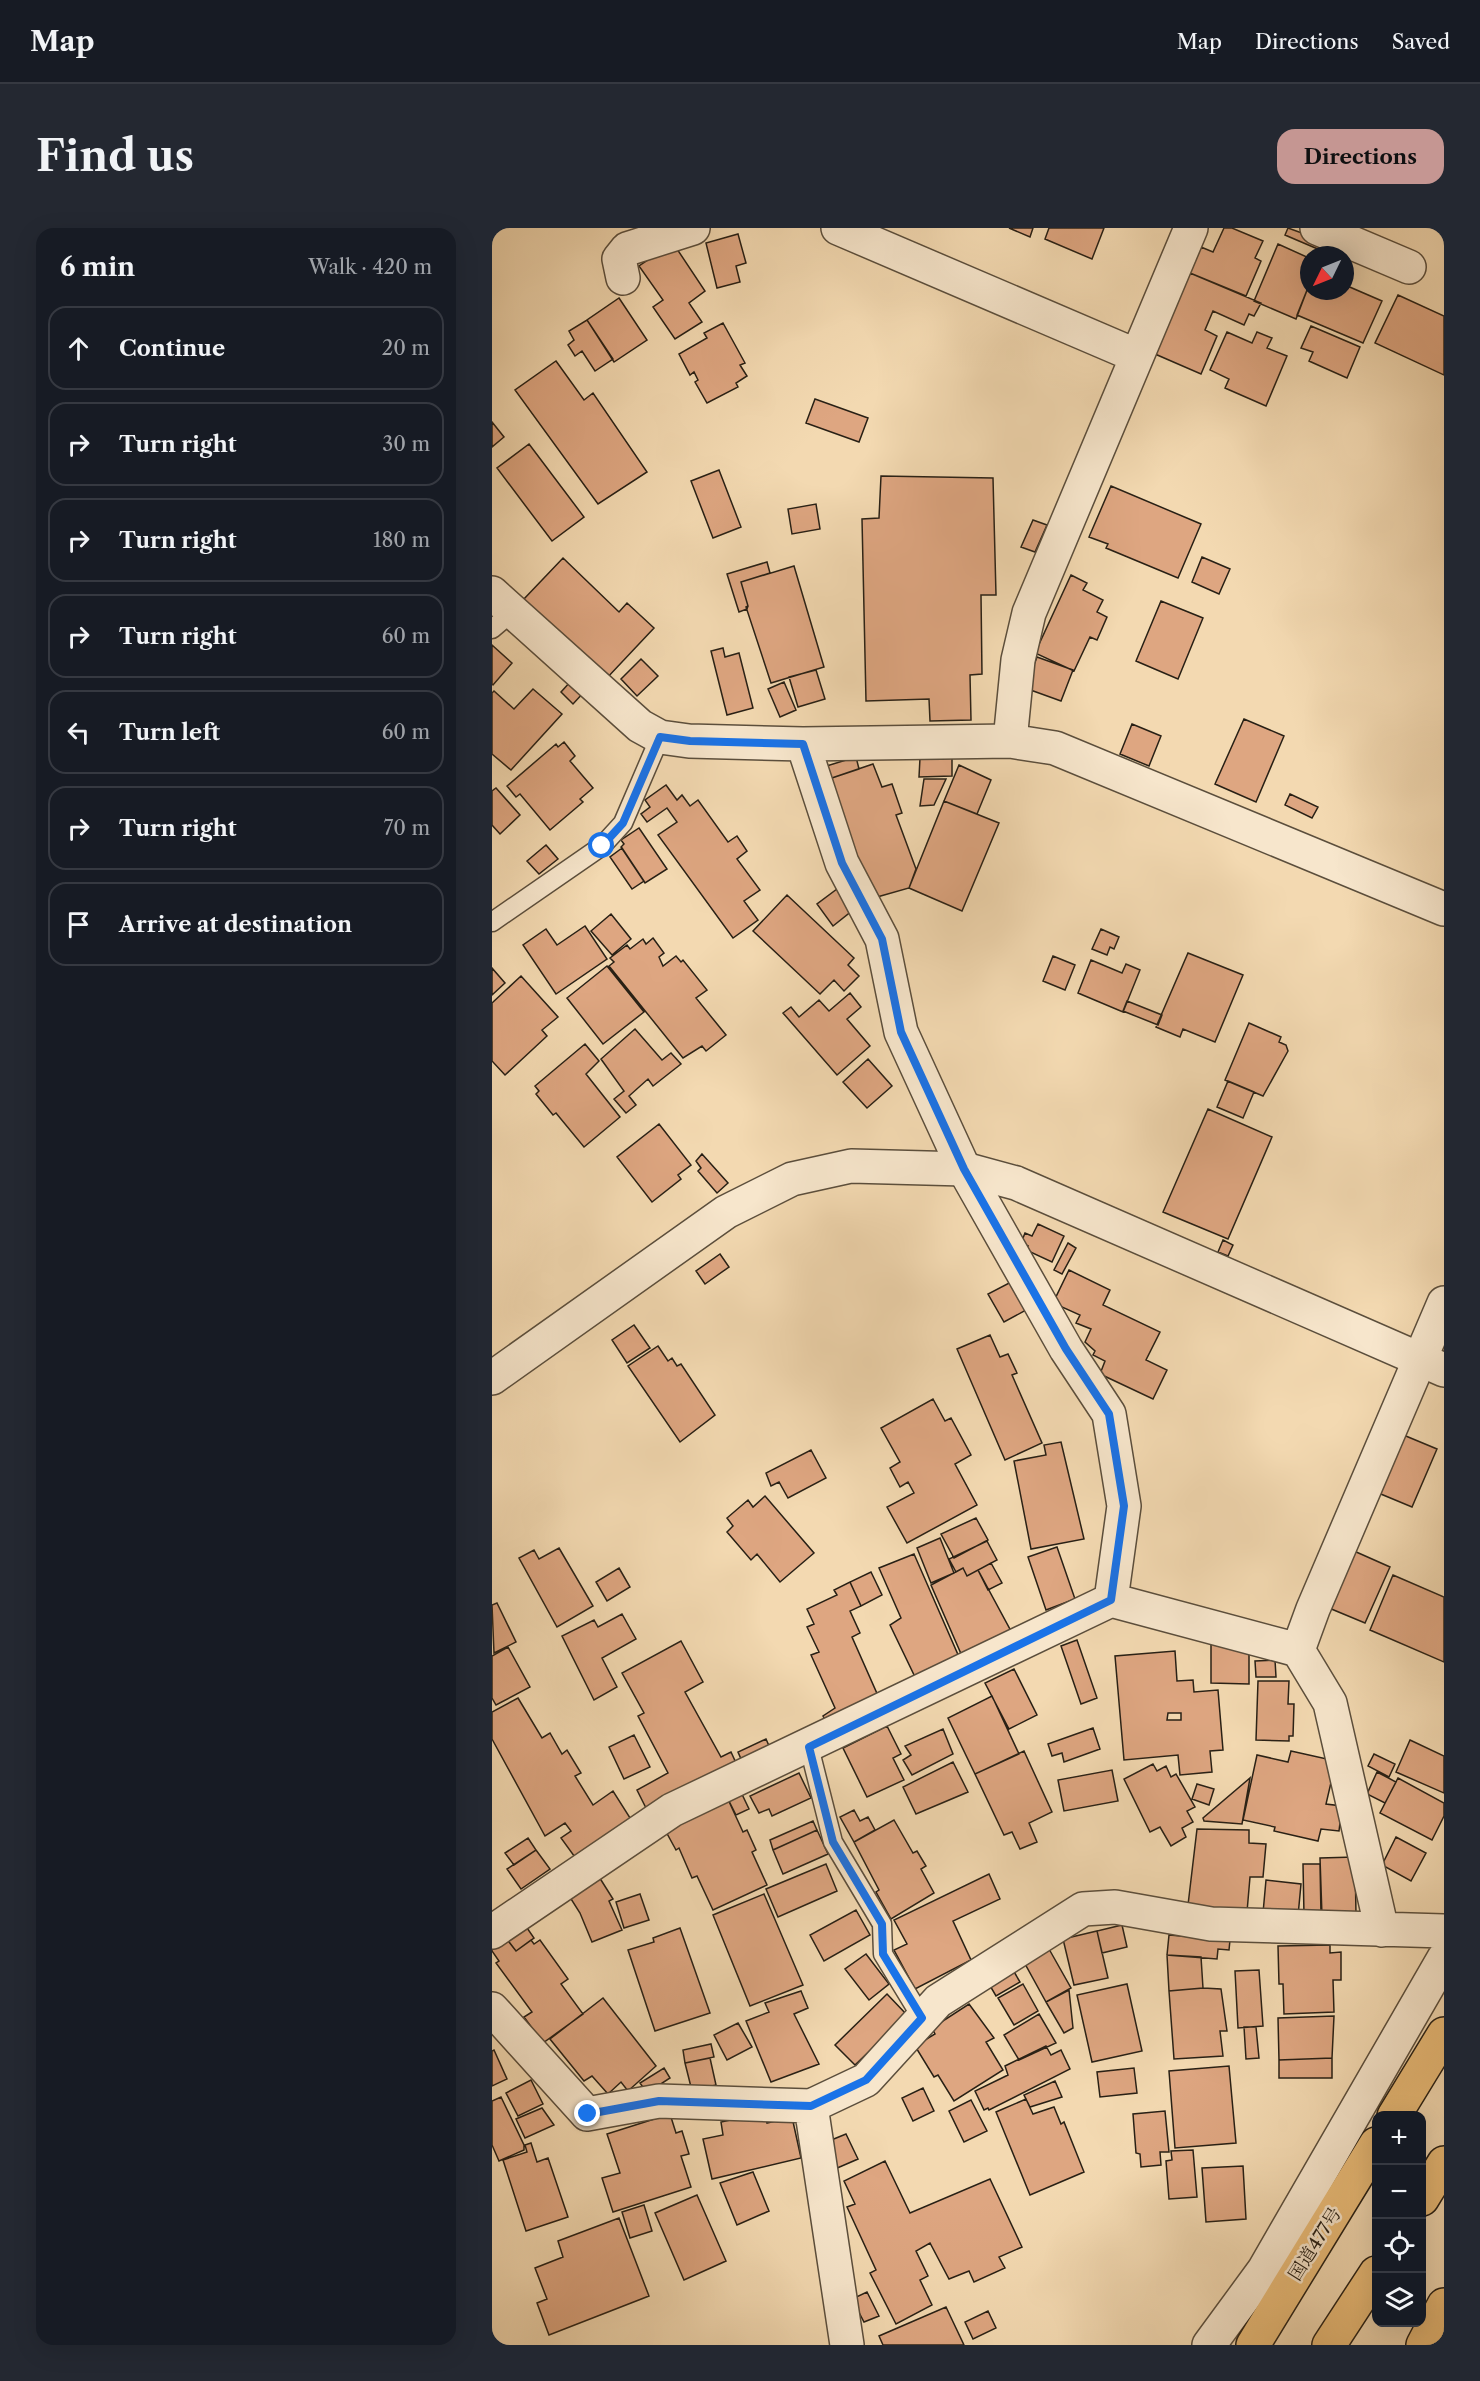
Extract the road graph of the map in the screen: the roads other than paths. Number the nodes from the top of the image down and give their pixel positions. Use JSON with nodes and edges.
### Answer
{"nodes":[{"id":1,"x":693,"y":228,"type":"edge"},
{"id":2,"x":838,"y":228,"type":"edge"},
{"id":3,"x":1191,"y":228,"type":"edge"},
{"id":4,"x":1317,"y":228,"type":"edge"},
{"id":5,"x":1409,"y":267,"type":"dead end"},
{"id":6,"x":623,"y":278,"type":"dead end"},
{"id":7,"x":1137,"y":356,"type":"junction"},
{"id":8,"x":499,"y":612,"type":"edge"},
{"id":9,"x":660,"y":737,"type":"junction"},
{"id":10,"x":1010,"y":741,"type":"junction"},
{"id":11,"x":803,"y":744,"type":"junction"},
{"id":12,"x":1444,"y":909,"type":"edge"},
{"id":13,"x":492,"y":922,"type":"edge"},
{"id":14,"x":964,"y":1169,"type":"junction"},
{"id":15,"x":1444,"y":1303,"type":"edge"},
{"id":16,"x":1432,"y":1365,"type":"edge"},
{"id":17,"x":492,"y":1378,"type":"edge"},
{"id":18,"x":1111,"y":1600,"type":"junction"},
{"id":19,"x":1298,"y":1650,"type":"junction"},
{"id":20,"x":809,"y":1747,"type":"junction"},
{"id":21,"x":1382,"y":1930,"type":"junction"},
{"id":22,"x":1444,"y":1931,"type":"edge"},
{"id":23,"x":492,"y":1932,"type":"edge"},
{"id":24,"x":1444,"y":1958,"type":"edge"},
{"id":25,"x":492,"y":2009,"type":"edge"},
{"id":26,"x":922,"y":2018,"type":"junction"},
{"id":27,"x":1444,"y":2034,"type":"edge"},
{"id":28,"x":811,"y":2106,"type":"junction"},
{"id":29,"x":1396,"y":2111,"type":"edge"},
{"id":30,"x":1372,"y":2152,"type":"edge"},
{"id":31,"x":1444,"y":2163,"type":"edge"},
{"id":32,"x":1426,"y":2192,"type":"edge"},
{"id":33,"x":1372,"y":2280,"type":"edge"},
{"id":34,"x":1444,"y":2305,"type":"edge"},
{"id":35,"x":847,"y":2345,"type":"edge"},
{"id":36,"x":1209,"y":2345,"type":"edge"},
{"id":37,"x":1253,"y":2345,"type":"edge"},
{"id":38,"x":1329,"y":2345,"type":"edge"},
{"id":39,"x":1423,"y":2345,"type":"edge"}],
"edges":[{"from":1,"to":6,"type":"street"},
{"from":2,"to":7,"type":"street"},
{"from":3,"to":7,"type":"street"},
{"from":4,"to":5,"type":"street"},
{"from":7,"to":10,"type":"street"},
{"from":8,"to":9,"type":"street"},
{"from":9,"to":11,"type":"street"},
{"from":9,"to":13,"type":"lane"},
{"from":10,"to":11,"type":"street"},
{"from":10,"to":12,"type":"street"},
{"from":11,"to":14,"type":"street"},
{"from":14,"to":16,"type":"street"},
{"from":14,"to":17,"type":"street"},
{"from":14,"to":18,"type":"street"},
{"from":15,"to":16,"type":"street"},
{"from":16,"to":19,"type":"street"},
{"from":18,"to":19,"type":"street"},
{"from":18,"to":20,"type":"street"},
{"from":19,"to":21,"type":"street"},
{"from":20,"to":23,"type":"street"},
{"from":20,"to":26,"type":"lane"},
{"from":21,"to":22,"type":"street"},
{"from":21,"to":26,"type":"street"},
{"from":24,"to":36,"type":"street"},
{"from":25,"to":28,"type":"street"},
{"from":26,"to":28,"type":"street"},
{"from":27,"to":29,"type":"highway"},
{"from":28,"to":35,"type":"street"},
{"from":30,"to":37,"type":"highway","name":"国道477号"},
{"from":31,"to":32,"type":"highway"},
{"from":33,"to":38,"type":"highway"},
{"from":34,"to":39,"type":"highway"}]}
